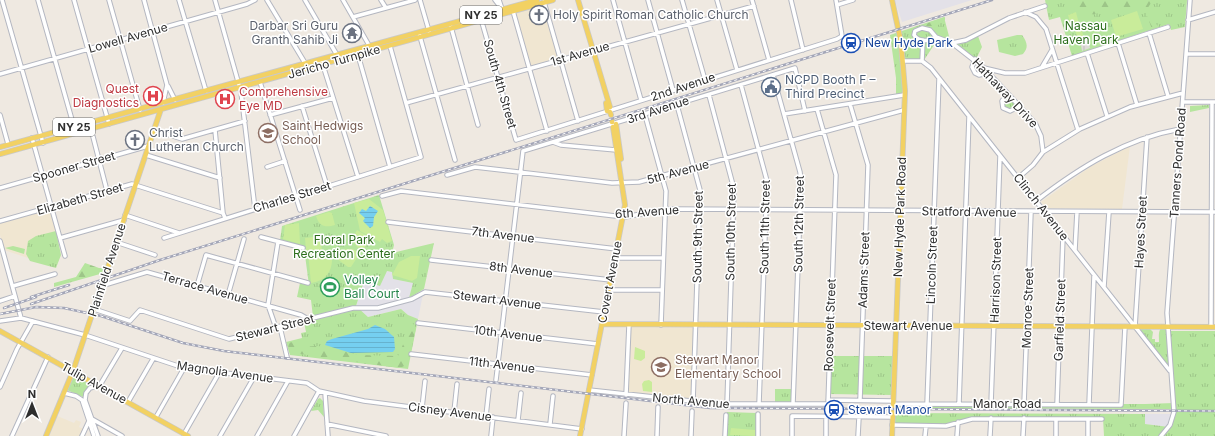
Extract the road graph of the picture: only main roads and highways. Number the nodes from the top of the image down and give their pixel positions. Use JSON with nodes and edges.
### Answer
{"nodes":[{"id":1,"x":537,"y":0,"type":"edge"},
{"id":2,"x":553,"y":0,"type":"edge"},
{"id":3,"x":578,"y":0,"type":"edge"},
{"id":4,"x":892,"y":0,"type":"edge"},
{"id":5,"x":512,"y":9,"type":"junction"},
{"id":6,"x":503,"y":11,"type":"junction"},
{"id":7,"x":450,"y":26,"type":"junction"},
{"id":8,"x":419,"y":35,"type":"junction"},
{"id":9,"x":371,"y":49,"type":"junction"},
{"id":10,"x":302,"y":64,"type":"junction"},
{"id":11,"x":270,"y":80,"type":"junction"},
{"id":12,"x":163,"y":103,"type":"junction"},
{"id":13,"x":161,"y":110,"type":"junction"},
{"id":14,"x":609,"y":111,"type":"road end"},
{"id":15,"x":0,"y":147,"type":"edge"},
{"id":16,"x":0,"y":154,"type":"edge"},
{"id":17,"x":621,"y":172,"type":"junction"},
{"id":18,"x":602,"y":324,"type":"junction"},
{"id":19,"x":896,"y":326,"type":"junction"},
{"id":20,"x":1213,"y":327,"type":"edge"},
{"id":21,"x":0,"y":331,"type":"edge"},
{"id":22,"x":73,"y":371,"type":"junction"},
{"id":23,"x":186,"y":435,"type":"edge"},
{"id":24,"x":46,"y":436,"type":"edge"},
{"id":25,"x":580,"y":436,"type":"edge"},
{"id":26,"x":892,"y":436,"type":"edge"}],
"edges":[{"from":1,"to":5,"type":"main road","name":"Jericho Turnpike","number":"NY 25"},
{"from":2,"to":5,"type":"main road","name":"Jericho Turnpike","number":"NY 25"},
{"from":3,"to":14,"type":"main road"},
{"from":4,"to":19,"type":"main road","name":"New Hyde Park Road"},
{"from":5,"to":6,"type":"main road","name":"Jericho Turnpike","number":"NY 25"},
{"from":6,"to":7,"type":"main road","name":"Jericho Turnpike","number":"NY 25"},
{"from":6,"to":7,"type":"main road","name":"Jericho Turnpike","number":"NY 25"},
{"from":7,"to":8,"type":"main road","name":"Jericho Turnpike","number":"NY 25"},
{"from":8,"to":9,"type":"main road","name":"Jericho Turnpike","number":"NY 25"},
{"from":8,"to":9,"type":"main road","name":"Jericho Turnpike","number":"NY 25"},
{"from":9,"to":10,"type":"main road","name":"Jericho Turnpike","number":"NY 25"},
{"from":9,"to":11,"type":"main road","name":"Jericho Turnpike","number":"NY 25"},
{"from":10,"to":11,"type":"main road"},
{"from":10,"to":12,"type":"main road","name":"Jericho Turnpike","number":"NY 25"},
{"from":11,"to":13,"type":"main road","name":"Jericho Turnpike","number":"NY 25"},
{"from":12,"to":13,"type":"main road","name":"Plainfield Avenue"},
{"from":12,"to":15,"type":"main road","name":"Jericho Turnpike","number":"NY 25"},
{"from":13,"to":16,"type":"main road","name":"Jericho Turnpike","number":"NY 25"},
{"from":13,"to":22,"type":"main road","name":"Plainfield Avenue"},
{"from":17,"to":17,"type":"main road","name":"Covert Avenue"},
{"from":17,"to":18,"type":"main road","name":"Covert Avenue"},
{"from":18,"to":19,"type":"main road","name":"Stewart Avenue"},
{"from":18,"to":25,"type":"main road","name":"Covert Avenue"},
{"from":19,"to":20,"type":"main road","name":"Stewart Avenue"},
{"from":19,"to":26,"type":"main road","name":"New Hyde Park Road"},
{"from":21,"to":22,"type":"main road","name":"Tulip Avenue"},
{"from":22,"to":23,"type":"main road","name":"Tulip Avenue"},
{"from":22,"to":24,"type":"main road","name":"Plainfield Avenue"}]}
